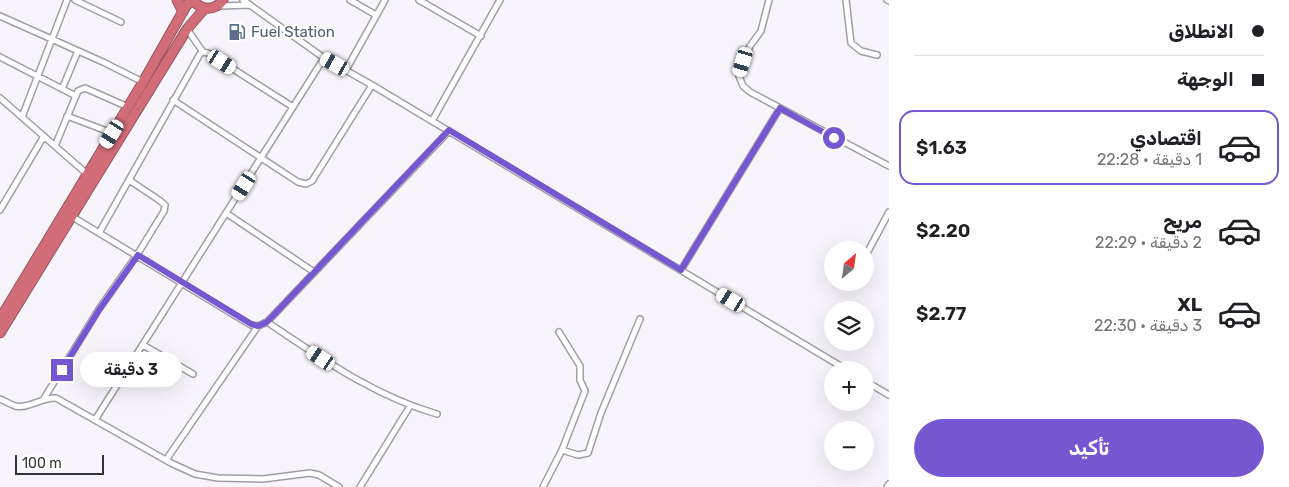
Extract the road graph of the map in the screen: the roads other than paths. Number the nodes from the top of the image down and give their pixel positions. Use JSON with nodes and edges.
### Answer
{"nodes":[{"id":1,"x":67,"y":0,"type":"edge"},
{"id":2,"x":75,"y":0,"type":"edge"},
{"id":3,"x":177,"y":0,"type":"edge"},
{"id":4,"x":193,"y":0,"type":"edge"},
{"id":5,"x":242,"y":0,"type":"edge"},
{"id":6,"x":350,"y":0,"type":"edge"},
{"id":7,"x":385,"y":0,"type":"edge"},
{"id":8,"x":419,"y":0,"type":"edge"},
{"id":9,"x":500,"y":0,"type":"edge"},
{"id":10,"x":769,"y":0,"type":"edge"},
{"id":11,"x":846,"y":0,"type":"edge"},
{"id":12,"x":220,"y":3,"type":"edge"},
{"id":13,"x":252,"y":3,"type":"edge"},
{"id":14,"x":205,"y":8,"type":"junction"},
{"id":15,"x":183,"y":12,"type":"junction"},
{"id":16,"x":376,"y":15,"type":"junction"},
{"id":17,"x":0,"y":16,"type":"edge"},
{"id":18,"x":121,"y":22,"type":"dead end"},
{"id":19,"x":187,"y":29,"type":"junction"},
{"id":20,"x":481,"y":36,"type":"junction"},
{"id":21,"x":51,"y":39,"type":"junction"},
{"id":22,"x":78,"y":51,"type":"junction"},
{"id":23,"x":203,"y":52,"type":"junction"},
{"id":24,"x":877,"y":55,"type":"dead end"},
{"id":25,"x":0,"y":57,"type":"edge"},
{"id":26,"x":324,"y":58,"type":"junction"},
{"id":27,"x":346,"y":70,"type":"junction"},
{"id":28,"x":37,"y":77,"type":"junction"},
{"id":29,"x":143,"y":82,"type":"junction"},
{"id":30,"x":372,"y":84,"type":"junction"},
{"id":31,"x":62,"y":89,"type":"junction"},
{"id":32,"x":76,"y":96,"type":"junction"},
{"id":33,"x":0,"y":99,"type":"edge"},
{"id":34,"x":173,"y":100,"type":"junction"},
{"id":35,"x":128,"y":107,"type":"junction"},
{"id":36,"x":293,"y":107,"type":"junction"},
{"id":37,"x":780,"y":108,"type":"junction"},
{"id":38,"x":68,"y":116,"type":"junction"},
{"id":39,"x":22,"y":117,"type":"junction"},
{"id":40,"x":432,"y":121,"type":"junction"},
{"id":41,"x":449,"y":130,"type":"junction"},
{"id":42,"x":112,"y":134,"type":"junction"},
{"id":43,"x":44,"y":136,"type":"junction"},
{"id":44,"x":55,"y":146,"type":"junction"},
{"id":45,"x":261,"y":158,"type":"junction"},
{"id":46,"x":889,"y":166,"type":"edge"},
{"id":47,"x":87,"y":174,"type":"junction"},
{"id":48,"x":129,"y":180,"type":"junction"},
{"id":49,"x":0,"y":210,"type":"edge"},
{"id":50,"x":889,"y":212,"type":"edge"},
{"id":51,"x":226,"y":213,"type":"junction"},
{"id":52,"x":68,"y":214,"type":"junction"},
{"id":53,"x":99,"y":232,"type":"junction"},
{"id":54,"x":874,"y":241,"type":"edge"},
{"id":55,"x":138,"y":255,"type":"junction"},
{"id":56,"x":681,"y":270,"type":"junction"},
{"id":57,"x":314,"y":272,"type":"junction"},
{"id":58,"x":182,"y":283,"type":"junction"},
{"id":59,"x":0,"y":319,"type":"edge"},
{"id":60,"x":640,"y":319,"type":"dead end"},
{"id":61,"x":267,"y":322,"type":"junction"},
{"id":62,"x":258,"y":326,"type":"junction"},
{"id":63,"x":559,"y":332,"type":"dead end"},
{"id":64,"x":0,"y":333,"type":"edge"},
{"id":65,"x":143,"y":345,"type":"junction"},
{"id":66,"x":832,"y":361,"type":"edge"},
{"id":67,"x":193,"y":374,"type":"dead end"},
{"id":68,"x":874,"y":386,"type":"edge"},
{"id":69,"x":889,"y":395,"type":"edge"},
{"id":70,"x":0,"y":399,"type":"edge"},
{"id":71,"x":44,"y":400,"type":"junction"},
{"id":72,"x":410,"y":406,"type":"junction"},
{"id":73,"x":437,"y":414,"type":"dead end"},
{"id":74,"x":95,"y":420,"type":"junction"},
{"id":75,"x":562,"y":450,"type":"junction"},
{"id":76,"x":166,"y":460,"type":"junction"},
{"id":77,"x":340,"y":487,"type":"edge"},
{"id":78,"x":360,"y":487,"type":"edge"},
{"id":79,"x":543,"y":487,"type":"edge"}],
"edges":[{"from":1,"to":21,"type":"street"},
{"from":2,"to":18,"type":"street"},
{"from":3,"to":15,"type":"highway"},
{"from":4,"to":14,"type":"highway"},
{"from":4,"to":15,"type":"highway"},
{"from":5,"to":13,"type":"street"},
{"from":6,"to":16,"type":"street"},
{"from":7,"to":16,"type":"street"},
{"from":8,"to":20,"type":"street"},
{"from":9,"to":20,"type":"street"},
{"from":10,"to":37,"type":"street"},
{"from":11,"to":24,"type":"street"},
{"from":12,"to":13,"type":"street"},
{"from":12,"to":14,"type":"highway"},
{"from":13,"to":26,"type":"street"},
{"from":14,"to":19,"type":"highway"},
{"from":15,"to":29,"type":"highway"},
{"from":16,"to":27,"type":"street"},
{"from":17,"to":21,"type":"street"},
{"from":19,"to":23,"type":"street"},
{"from":19,"to":52,"type":"highway"},
{"from":20,"to":40,"type":"street"},
{"from":21,"to":22,"type":"street"},
{"from":21,"to":28,"type":"street"},
{"from":22,"to":29,"type":"street"},
{"from":22,"to":31,"type":"street"},
{"from":23,"to":34,"type":"street"},
{"from":23,"to":36,"type":"street"},
{"from":25,"to":28,"type":"street"},
{"from":26,"to":27,"type":"street"},
{"from":26,"to":36,"type":"street"},
{"from":27,"to":30,"type":"street"},
{"from":28,"to":31,"type":"street"},
{"from":28,"to":39,"type":"street"},
{"from":29,"to":35,"type":"highway"},
{"from":30,"to":40,"type":"street"},
{"from":30,"to":45,"type":"street"},
{"from":31,"to":32,"type":"street"},
{"from":32,"to":35,"type":"street"},
{"from":32,"to":38,"type":"street"},
{"from":33,"to":39,"type":"street"},
{"from":34,"to":45,"type":"street"},
{"from":34,"to":48,"type":"street"},
{"from":35,"to":42,"type":"highway"},
{"from":36,"to":45,"type":"street"},
{"from":37,"to":46,"type":"street"},
{"from":37,"to":56,"type":"street"},
{"from":38,"to":42,"type":"street"},
{"from":38,"to":44,"type":"street"},
{"from":39,"to":43,"type":"street"},
{"from":40,"to":41,"type":"street"},
{"from":41,"to":56,"type":"street"},
{"from":41,"to":57,"type":"street"},
{"from":42,"to":47,"type":"highway"},
{"from":43,"to":44,"type":"street"},
{"from":43,"to":49,"type":"street"},
{"from":44,"to":47,"type":"street"},
{"from":45,"to":51,"type":"street"},
{"from":47,"to":52,"type":"highway"},
{"from":48,"to":53,"type":"street"},
{"from":48,"to":55,"type":"street"},
{"from":50,"to":54,"type":"street"},
{"from":51,"to":57,"type":"street"},
{"from":51,"to":58,"type":"street"},
{"from":52,"to":53,"type":"street"},
{"from":52,"to":59,"type":"highway"},
{"from":52,"to":64,"type":"highway"},
{"from":53,"to":55,"type":"street"},
{"from":55,"to":58,"type":"street"},
{"from":55,"to":71,"type":"street"},
{"from":56,"to":66,"type":"street"},
{"from":57,"to":61,"type":"street"},
{"from":58,"to":62,"type":"street"},
{"from":58,"to":65,"type":"street"},
{"from":60,"to":75,"type":"street"},
{"from":61,"to":62,"type":"street"},
{"from":61,"to":72,"type":"street"},
{"from":62,"to":76,"type":"street"},
{"from":63,"to":75,"type":"street"},
{"from":65,"to":67,"type":"street"},
{"from":65,"to":74,"type":"street"},
{"from":68,"to":69,"type":"street"},
{"from":70,"to":71,"type":"street"},
{"from":71,"to":74,"type":"street"},
{"from":72,"to":73,"type":"street"},
{"from":72,"to":78,"type":"street"},
{"from":74,"to":76,"type":"street"},
{"from":75,"to":79,"type":"street"},
{"from":76,"to":77,"type":"street"}]}
